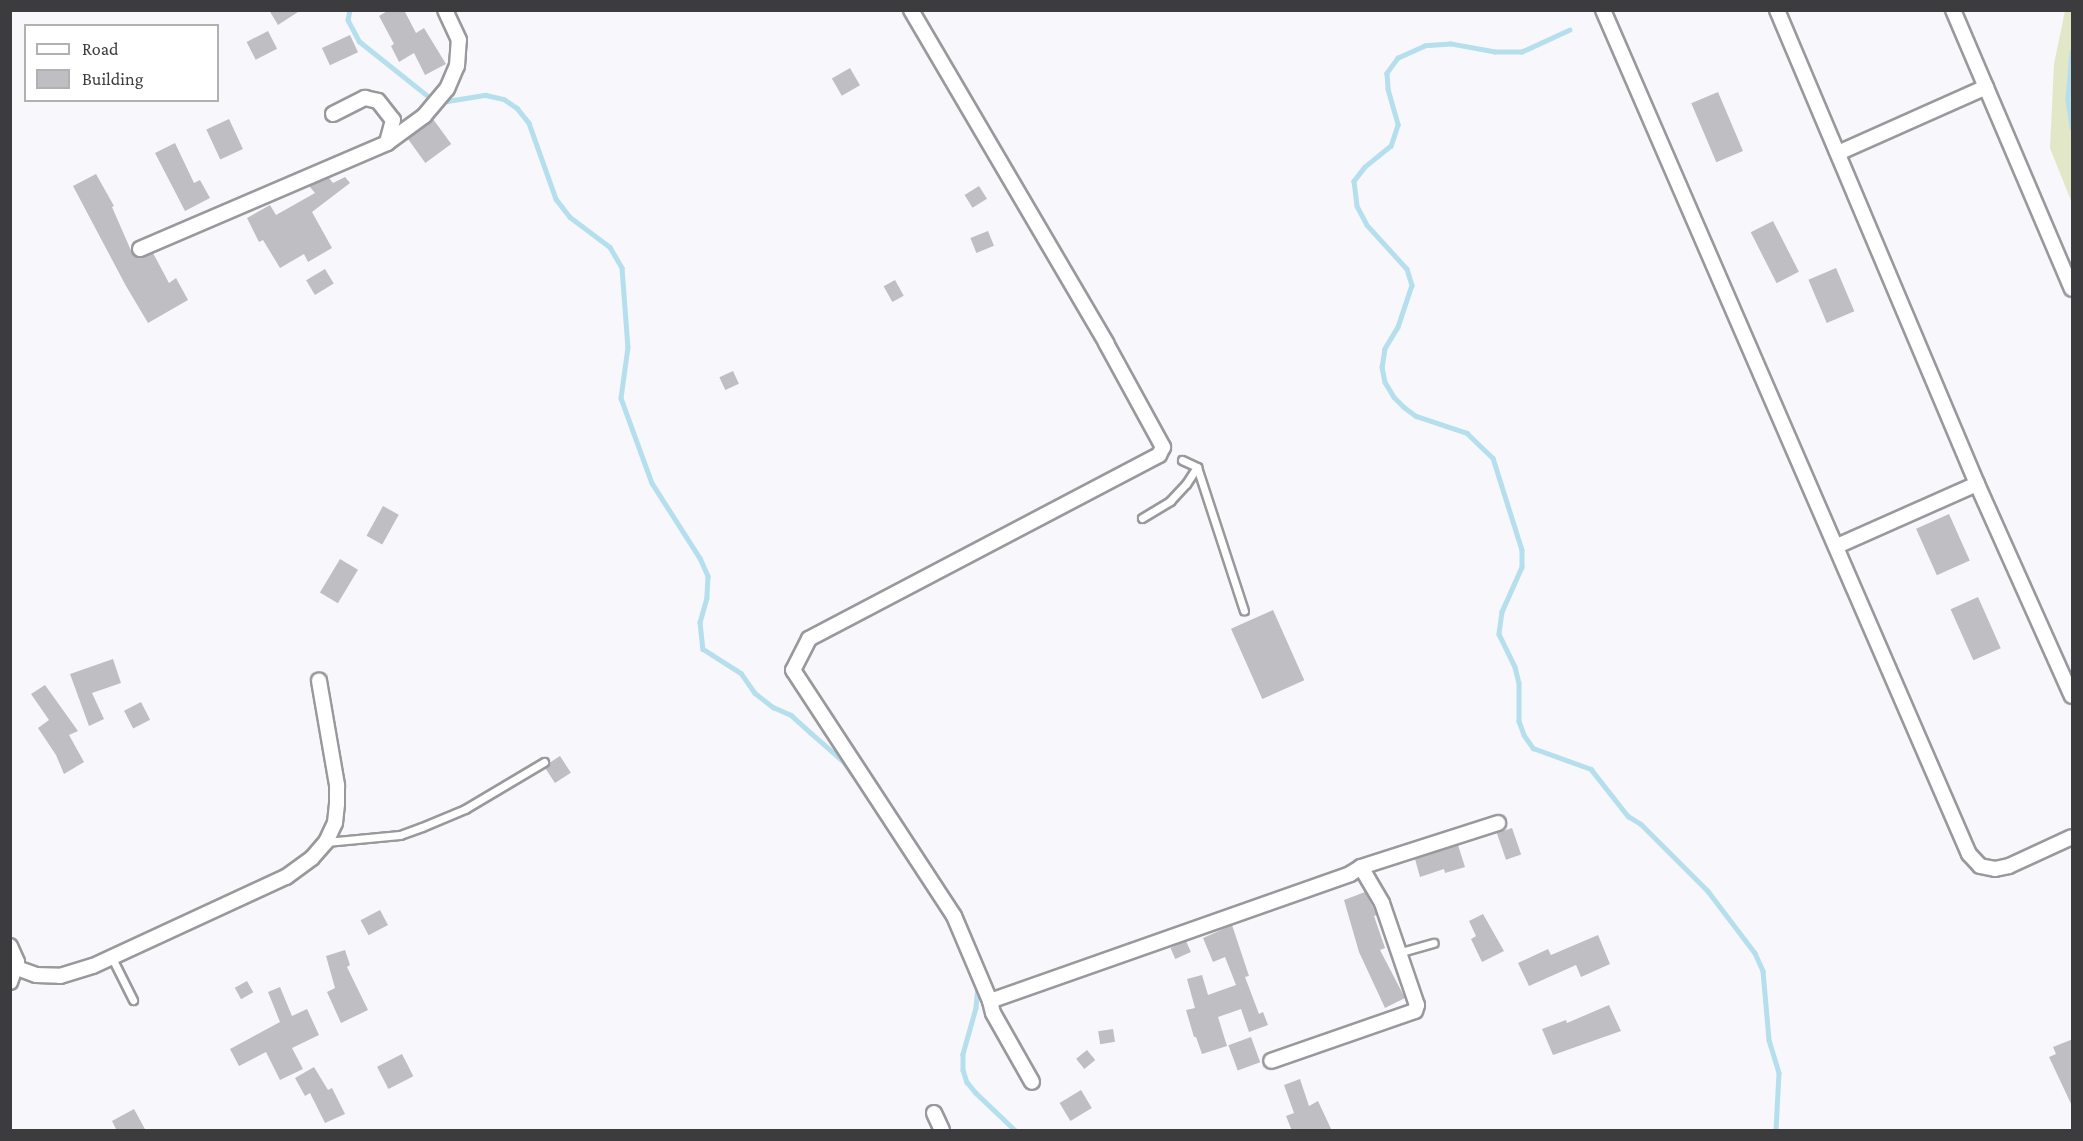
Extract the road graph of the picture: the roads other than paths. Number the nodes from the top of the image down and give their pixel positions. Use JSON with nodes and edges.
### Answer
{"nodes":[{"id":1,"x":445,"y":10,"type":"edge"},
{"id":2,"x":910,"y":10,"type":"edge"},
{"id":3,"x":1603,"y":10,"type":"edge"},
{"id":4,"x":1777,"y":10,"type":"edge"},
{"id":5,"x":1953,"y":10,"type":"edge"},
{"id":6,"x":1986,"y":87,"type":"junction"},
{"id":7,"x":333,"y":114,"type":"dead end"},
{"id":8,"x":387,"y":143,"type":"junction"},
{"id":9,"x":1838,"y":153,"type":"junction"},
{"id":10,"x":140,"y":249,"type":"dead end"},
{"id":11,"x":2073,"y":289,"type":"edge"},
{"id":12,"x":1182,"y":460,"type":"dead end"},
{"id":13,"x":1197,"y":467,"type":"junction"},
{"id":14,"x":1977,"y":484,"type":"junction"},
{"id":15,"x":1142,"y":518,"type":"dead end"},
{"id":16,"x":1837,"y":546,"type":"junction"},
{"id":17,"x":1244,"y":611,"type":"dead end"},
{"id":18,"x":319,"y":681,"type":"dead end"},
{"id":19,"x":2073,"y":696,"type":"edge"},
{"id":20,"x":544,"y":762,"type":"dead end"},
{"id":21,"x":1498,"y":823,"type":"dead end"},
{"id":22,"x":2073,"y":837,"type":"edge"},
{"id":23,"x":326,"y":842,"type":"junction"},
{"id":24,"x":1361,"y":867,"type":"junction"},
{"id":25,"x":1434,"y":943,"type":"dead end"},
{"id":26,"x":10,"y":946,"type":"edge"},
{"id":27,"x":1398,"y":953,"type":"junction"},
{"id":28,"x":112,"y":958,"type":"junction"},
{"id":29,"x":17,"y":968,"type":"junction"},
{"id":30,"x":10,"y":982,"type":"edge"},
{"id":31,"x":133,"y":1000,"type":"dead end"},
{"id":32,"x":990,"y":1001,"type":"junction"},
{"id":33,"x":1271,"y":1061,"type":"dead end"},
{"id":34,"x":1032,"y":1082,"type":"dead end"},
{"id":35,"x":934,"y":1113,"type":"dead end"},
{"id":36,"x":942,"y":1131,"type":"edge"}],
"edges":[{"from":1,"to":8,"type":"street"},
{"from":2,"to":32,"type":"street"},
{"from":3,"to":16,"type":"street"},
{"from":4,"to":9,"type":"street"},
{"from":5,"to":6,"type":"street"},
{"from":6,"to":9,"type":"street"},
{"from":6,"to":11,"type":"street"},
{"from":7,"to":8,"type":"street"},
{"from":8,"to":10,"type":"street"},
{"from":9,"to":14,"type":"street"},
{"from":12,"to":13,"type":"lane"},
{"from":13,"to":15,"type":"lane"},
{"from":13,"to":17,"type":"lane"},
{"from":14,"to":16,"type":"street"},
{"from":14,"to":19,"type":"street"},
{"from":16,"to":22,"type":"street"},
{"from":18,"to":23,"type":"street"},
{"from":20,"to":23,"type":"lane"},
{"from":21,"to":24,"type":"street"},
{"from":23,"to":28,"type":"street"},
{"from":24,"to":27,"type":"street"},
{"from":24,"to":32,"type":"street"},
{"from":25,"to":27,"type":"lane"},
{"from":26,"to":29,"type":"street"},
{"from":27,"to":33,"type":"street"},
{"from":28,"to":29,"type":"street"},
{"from":28,"to":31,"type":"lane"},
{"from":29,"to":30,"type":"street"},
{"from":32,"to":34,"type":"street"},
{"from":35,"to":36,"type":"street"}]}
